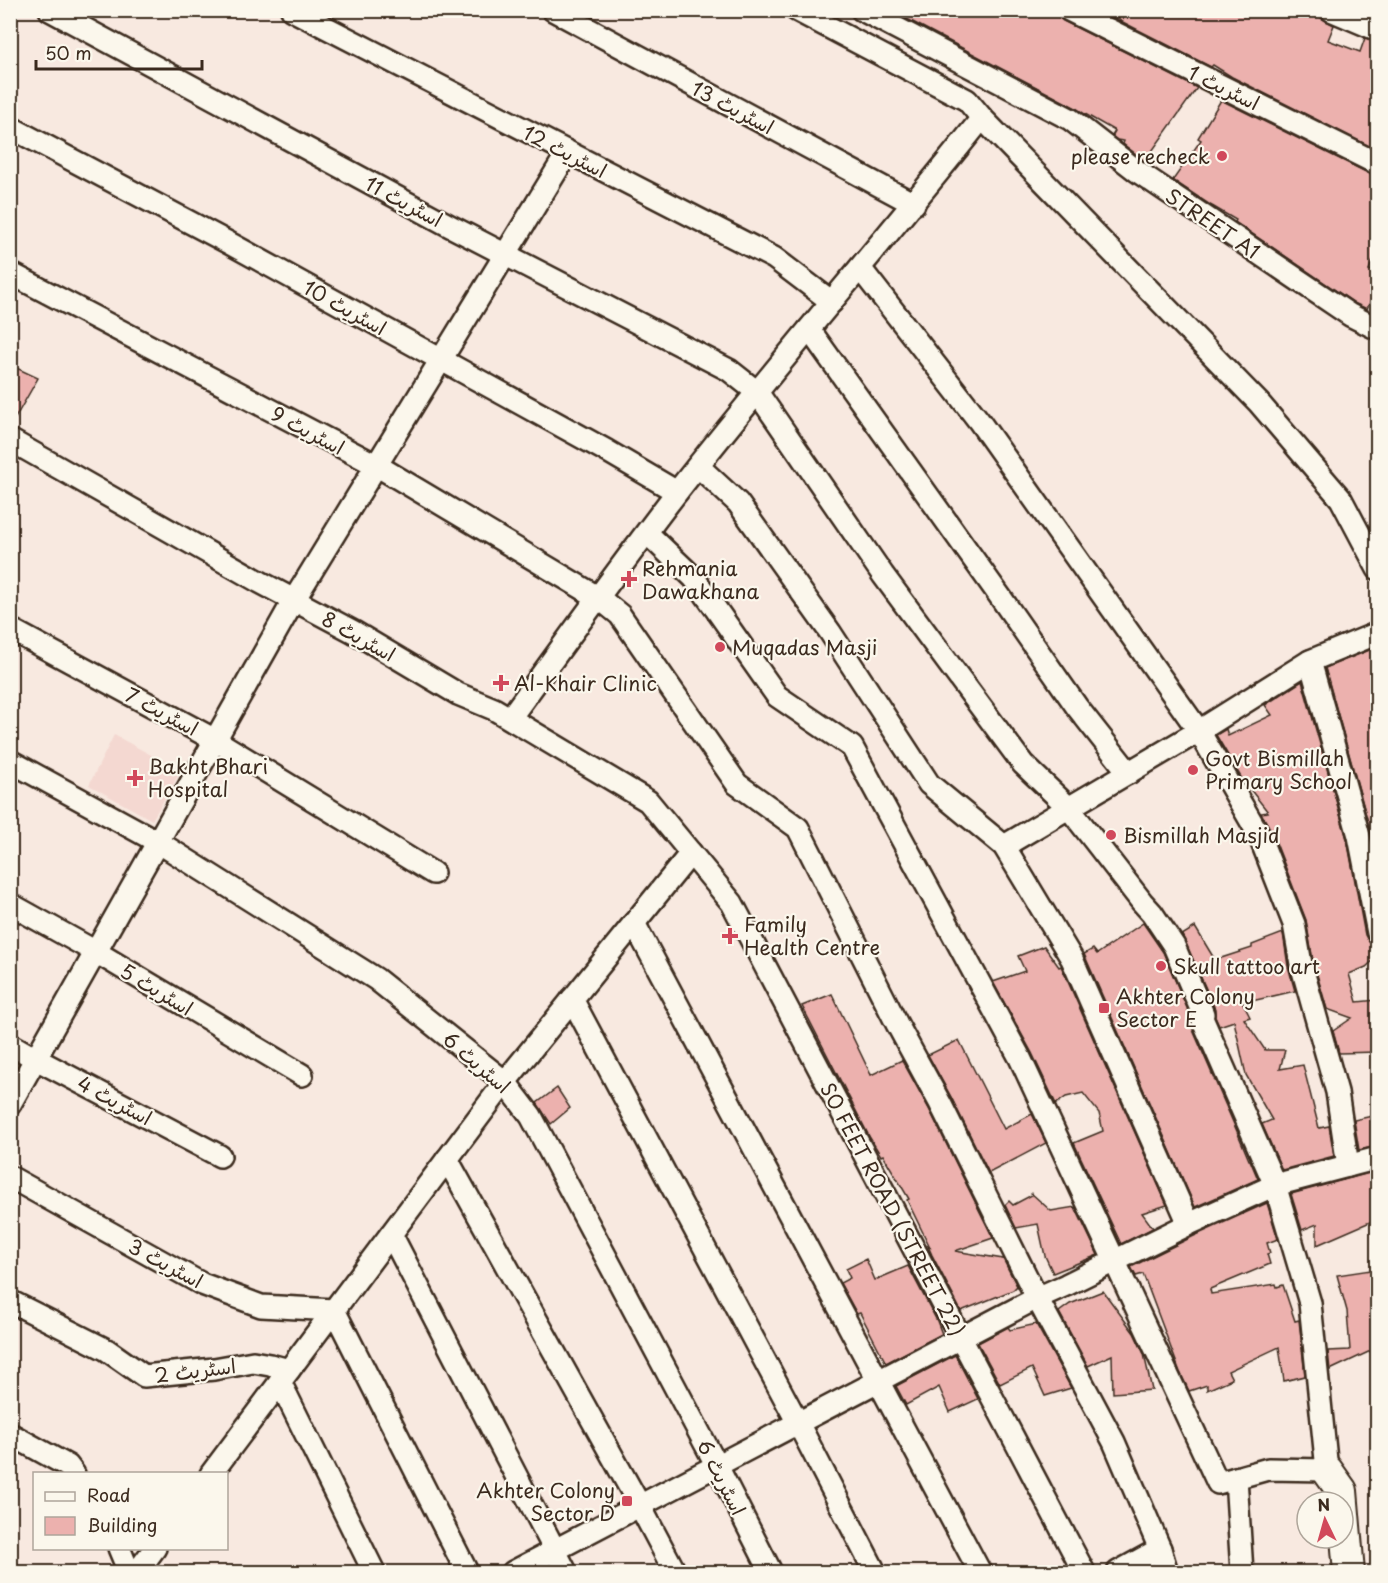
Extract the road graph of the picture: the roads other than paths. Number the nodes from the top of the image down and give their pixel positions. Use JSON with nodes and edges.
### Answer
{"nodes":[{"id":1,"x":50,"y":10,"type":"edge"},
{"id":2,"x":292,"y":10,"type":"edge"},
{"id":3,"x":553,"y":10,"type":"edge"},
{"id":4,"x":796,"y":10,"type":"edge"},
{"id":5,"x":862,"y":10,"type":"edge"},
{"id":6,"x":1069,"y":10,"type":"edge"},
{"id":7,"x":1331,"y":10,"type":"edge"},
{"id":8,"x":1377,"y":30,"type":"edge"},
{"id":9,"x":982,"y":118,"type":"junction"},
{"id":10,"x":10,"y":127,"type":"edge"},
{"id":11,"x":568,"y":152,"type":"junction"},
{"id":12,"x":1377,"y":164,"type":"edge"},
{"id":13,"x":914,"y":204,"type":"junction"},
{"id":14,"x":506,"y":254,"type":"junction"},
{"id":15,"x":860,"y":268,"type":"junction"},
{"id":16,"x":10,"y":273,"type":"edge"},
{"id":17,"x":832,"y":302,"type":"junction"},
{"id":18,"x":809,"y":329,"type":"junction"},
{"id":19,"x":1377,"y":329,"type":"edge"},
{"id":20,"x":441,"y":359,"type":"junction"},
{"id":21,"x":757,"y":392,"type":"junction"},
{"id":22,"x":10,"y":440,"type":"edge"},
{"id":23,"x":376,"y":465,"type":"junction"},
{"id":24,"x":698,"y":466,"type":"junction"},
{"id":25,"x":677,"y":492,"type":"junction"},
{"id":26,"x":647,"y":533,"type":"junction"},
{"id":27,"x":1377,"y":569,"type":"edge"},
{"id":28,"x":598,"y":598,"type":"junction"},
{"id":29,"x":294,"y":600,"type":"junction"},
{"id":30,"x":10,"y":629,"type":"edge"},
{"id":31,"x":1377,"y":633,"type":"edge"},
{"id":32,"x":1310,"y":661,"type":"junction"},
{"id":33,"x":510,"y":718,"type":"junction"},
{"id":34,"x":1199,"y":731,"type":"junction"},
{"id":35,"x":215,"y":740,"type":"junction"},
{"id":36,"x":10,"y":761,"type":"edge"},
{"id":37,"x":1129,"y":773,"type":"junction"},
{"id":38,"x":1069,"y":808,"type":"junction"},
{"id":39,"x":158,"y":842,"type":"junction"},
{"id":40,"x":1004,"y":846,"type":"junction"},
{"id":41,"x":691,"y":853,"type":"junction"},
{"id":42,"x":433,"y":873,"type":"dead end"},
{"id":43,"x":10,"y":904,"type":"edge"},
{"id":44,"x":634,"y":923,"type":"junction"},
{"id":45,"x":1377,"y":933,"type":"edge"},
{"id":46,"x":96,"y":952,"type":"junction"},
{"id":47,"x":572,"y":999,"type":"junction"},
{"id":48,"x":10,"y":1044,"type":"edge"},
{"id":49,"x":36,"y":1059,"type":"junction"},
{"id":50,"x":302,"y":1075,"type":"dead end"},
{"id":51,"x":505,"y":1082,"type":"junction"},
{"id":52,"x":10,"y":1104,"type":"edge"},
{"id":53,"x":220,"y":1156,"type":"dead end"},
{"id":54,"x":1377,"y":1158,"type":"edge"},
{"id":55,"x":447,"y":1159,"type":"junction"},
{"id":56,"x":1348,"y":1166,"type":"junction"},
{"id":57,"x":10,"y":1177,"type":"edge"},
{"id":58,"x":1275,"y":1185,"type":"junction"},
{"id":59,"x":1189,"y":1224,"type":"junction"},
{"id":60,"x":391,"y":1234,"type":"junction"},
{"id":61,"x":1114,"y":1262,"type":"junction"},
{"id":62,"x":1037,"y":1298,"type":"junction"},
{"id":63,"x":10,"y":1301,"type":"edge"},
{"id":64,"x":334,"y":1310,"type":"junction"},
{"id":65,"x":961,"y":1338,"type":"junction"},
{"id":66,"x":284,"y":1376,"type":"junction"},
{"id":67,"x":878,"y":1381,"type":"junction"},
{"id":68,"x":798,"y":1423,"type":"junction"},
{"id":69,"x":10,"y":1434,"type":"edge"},
{"id":70,"x":717,"y":1466,"type":"junction"},
{"id":71,"x":1327,"y":1470,"type":"junction"},
{"id":72,"x":73,"y":1472,"type":"edge"},
{"id":73,"x":212,"y":1472,"type":"edge"},
{"id":74,"x":1236,"y":1478,"type":"junction"},
{"id":75,"x":640,"y":1506,"type":"junction"},
{"id":76,"x":1160,"y":1549,"type":"junction"},
{"id":77,"x":120,"y":1550,"type":"edge"},
{"id":78,"x":154,"y":1550,"type":"edge"},
{"id":79,"x":554,"y":1551,"type":"junction"},
{"id":80,"x":129,"y":1572,"type":"edge"},
{"id":81,"x":137,"y":1572,"type":"edge"},
{"id":82,"x":374,"y":1572,"type":"edge"},
{"id":83,"x":467,"y":1572,"type":"edge"},
{"id":84,"x":513,"y":1572,"type":"edge"},
{"id":85,"x":566,"y":1572,"type":"edge"},
{"id":86,"x":675,"y":1572,"type":"edge"},
{"id":87,"x":771,"y":1572,"type":"edge"},
{"id":88,"x":875,"y":1572,"type":"edge"},
{"id":89,"x":980,"y":1572,"type":"edge"},
{"id":90,"x":1084,"y":1572,"type":"edge"},
{"id":91,"x":1118,"y":1572,"type":"edge"},
{"id":92,"x":1167,"y":1572,"type":"edge"},
{"id":93,"x":1242,"y":1572,"type":"edge"},
{"id":94,"x":1349,"y":1572,"type":"edge"}],
"edges":[{"from":1,"to":14,"type":"street","name":"اسٹریٹ 11"},
{"from":2,"to":11,"type":"street","name":"اسٹریٹ 12"},
{"from":3,"to":13,"type":"street","name":"اسٹریٹ 13"},
{"from":4,"to":9,"type":"street"},
{"from":5,"to":19,"type":"street","name":"STREET A1"},
{"from":6,"to":12,"type":"street","name":"اسٹریٹ 1"},
{"from":7,"to":8,"type":"street"},
{"from":9,"to":13,"type":"street"},
{"from":9,"to":27,"type":"street"},
{"from":10,"to":20,"type":"street","name":"اسٹریٹ 10"},
{"from":11,"to":14,"type":"street"},
{"from":11,"to":17,"type":"street","name":"اسٹریٹ 12"},
{"from":13,"to":15,"type":"street"},
{"from":14,"to":20,"type":"street"},
{"from":14,"to":21,"type":"street","name":"اسٹریٹ 11"},
{"from":15,"to":17,"type":"street"},
{"from":15,"to":34,"type":"street"},
{"from":16,"to":23,"type":"street","name":"اسٹریٹ 9"},
{"from":17,"to":18,"type":"street"},
{"from":18,"to":21,"type":"street"},
{"from":18,"to":37,"type":"street"},
{"from":20,"to":23,"type":"street"},
{"from":20,"to":25,"type":"street","name":"اسٹریٹ 10"},
{"from":21,"to":24,"type":"street"},
{"from":21,"to":38,"type":"street","name":"اسٹریٹ 11"},
{"from":22,"to":29,"type":"street","name":"اسٹریٹ 8"},
{"from":23,"to":28,"type":"street","name":"اسٹریٹ 9"},
{"from":23,"to":29,"type":"street"},
{"from":24,"to":25,"type":"street"},
{"from":24,"to":40,"type":"street"},
{"from":25,"to":26,"type":"street"},
{"from":26,"to":28,"type":"street"},
{"from":26,"to":61,"type":"street"},
{"from":28,"to":33,"type":"street"},
{"from":28,"to":62,"type":"street","name":"اسٹریٹ 9"},
{"from":29,"to":33,"type":"street","name":"اسٹریٹ 8"},
{"from":29,"to":35,"type":"street"},
{"from":30,"to":35,"type":"street","name":"اسٹریٹ 7"},
{"from":31,"to":32,"type":"street"},
{"from":32,"to":34,"type":"street"},
{"from":32,"to":45,"type":"street"},
{"from":33,"to":41,"type":"street","name":"اسٹریٹ 8"},
{"from":34,"to":37,"type":"street"},
{"from":34,"to":56,"type":"street"},
{"from":35,"to":39,"type":"street"},
{"from":35,"to":42,"type":"street","name":"اسٹریٹ 7"},
{"from":36,"to":39,"type":"street","name":"اسٹریٹ 6"},
{"from":37,"to":38,"type":"street"},
{"from":38,"to":40,"type":"street"},
{"from":38,"to":58,"type":"street","name":"اسٹریٹ 11"},
{"from":39,"to":46,"type":"street"},
{"from":39,"to":51,"type":"street","name":"اسٹریٹ 6"},
{"from":40,"to":59,"type":"street"},
{"from":41,"to":44,"type":"street"},
{"from":41,"to":65,"type":"street","name":"SO FEET ROAD (STREET 22)"},
{"from":43,"to":46,"type":"street","name":"اسٹریٹ 5"},
{"from":44,"to":47,"type":"street"},
{"from":44,"to":67,"type":"street"},
{"from":46,"to":49,"type":"street"},
{"from":46,"to":50,"type":"street","name":"اسٹریٹ 5"},
{"from":47,"to":51,"type":"street"},
{"from":47,"to":68,"type":"street"},
{"from":48,"to":49,"type":"street","name":"اسٹریٹ 4"},
{"from":49,"to":52,"type":"street"},
{"from":49,"to":53,"type":"street","name":"اسٹریٹ 4"},
{"from":51,"to":55,"type":"street"},
{"from":51,"to":70,"type":"street","name":"اسٹریٹ 6"},
{"from":54,"to":56,"type":"street"},
{"from":55,"to":60,"type":"street"},
{"from":55,"to":75,"type":"street"},
{"from":56,"to":58,"type":"street"},
{"from":57,"to":64,"type":"street","name":"اسٹریٹ 3"},
{"from":58,"to":59,"type":"street"},
{"from":58,"to":71,"type":"street","name":"اسٹریٹ 11"},
{"from":59,"to":61,"type":"street"},
{"from":60,"to":64,"type":"street"},
{"from":60,"to":79,"type":"street"},
{"from":61,"to":62,"type":"street"},
{"from":61,"to":74,"type":"street"},
{"from":62,"to":65,"type":"street"},
{"from":62,"to":76,"type":"street","name":"اسٹریٹ 9"},
{"from":63,"to":66,"type":"street","name":"اسٹریٹ 2"},
{"from":64,"to":66,"type":"street"},
{"from":64,"to":83,"type":"street"},
{"from":65,"to":67,"type":"street"},
{"from":65,"to":90,"type":"street","name":"SO FEET ROAD (STREET 22)"},
{"from":66,"to":73,"type":"street"},
{"from":66,"to":82,"type":"street"},
{"from":67,"to":68,"type":"street"},
{"from":67,"to":89,"type":"street"},
{"from":68,"to":70,"type":"street"},
{"from":68,"to":88,"type":"street"},
{"from":69,"to":72,"type":"street"},
{"from":70,"to":75,"type":"street"},
{"from":70,"to":87,"type":"street","name":"اسٹریٹ 6"},
{"from":71,"to":74,"type":"street"},
{"from":71,"to":94,"type":"street"},
{"from":74,"to":93,"type":"street"},
{"from":75,"to":79,"type":"street"},
{"from":75,"to":86,"type":"street"},
{"from":76,"to":91,"type":"street"},
{"from":76,"to":92,"type":"street","name":"اسٹریٹ 9"},
{"from":77,"to":80,"type":"street"},
{"from":78,"to":81,"type":"street"},
{"from":79,"to":84,"type":"street"},
{"from":79,"to":85,"type":"street"}]}
